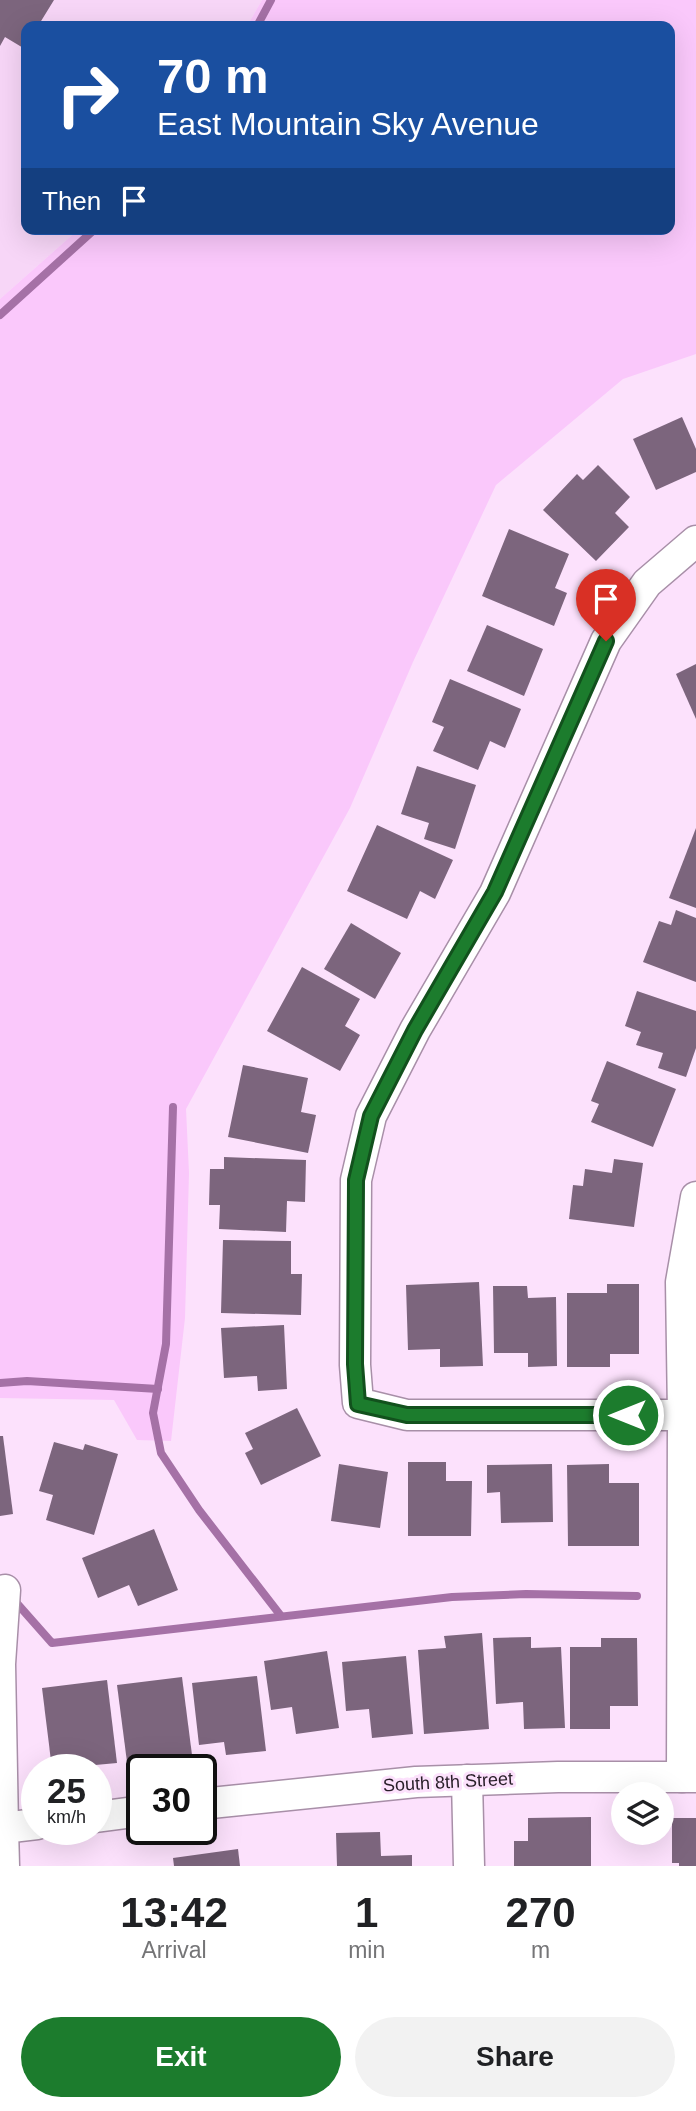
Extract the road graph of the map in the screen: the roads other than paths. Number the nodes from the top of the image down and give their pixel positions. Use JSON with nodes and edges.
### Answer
{"nodes":[{"id":1,"x":696,"y":541,"type":"edge"},
{"id":2,"x":696,"y":1197,"type":"edge"},
{"id":3,"x":690,"y":1415,"type":"edge"},
{"id":4,"x":5,"y":1590,"type":"dead end"},
{"id":5,"x":689,"y":1777,"type":"edge"},
{"id":6,"x":467,"y":1780,"type":"junction"},
{"id":7,"x":217,"y":1802,"type":"edge"},
{"id":8,"x":21,"y":1826,"type":"edge"},
{"id":9,"x":2,"y":1828,"type":"junction"},
{"id":10,"x":4,"y":1866,"type":"edge"},
{"id":11,"x":469,"y":1866,"type":"edge"}],
"edges":[{"from":1,"to":3,"type":"street"},
{"from":2,"to":3,"type":"street"},
{"from":3,"to":5,"type":"street"},
{"from":4,"to":9,"type":"street"},
{"from":5,"to":6,"type":"street","name":"South 8th Street"},
{"from":6,"to":7,"type":"street","name":"South 8th Street"},
{"from":6,"to":11,"type":"street"},
{"from":8,"to":9,"type":"street"},
{"from":9,"to":10,"type":"street"}]}
